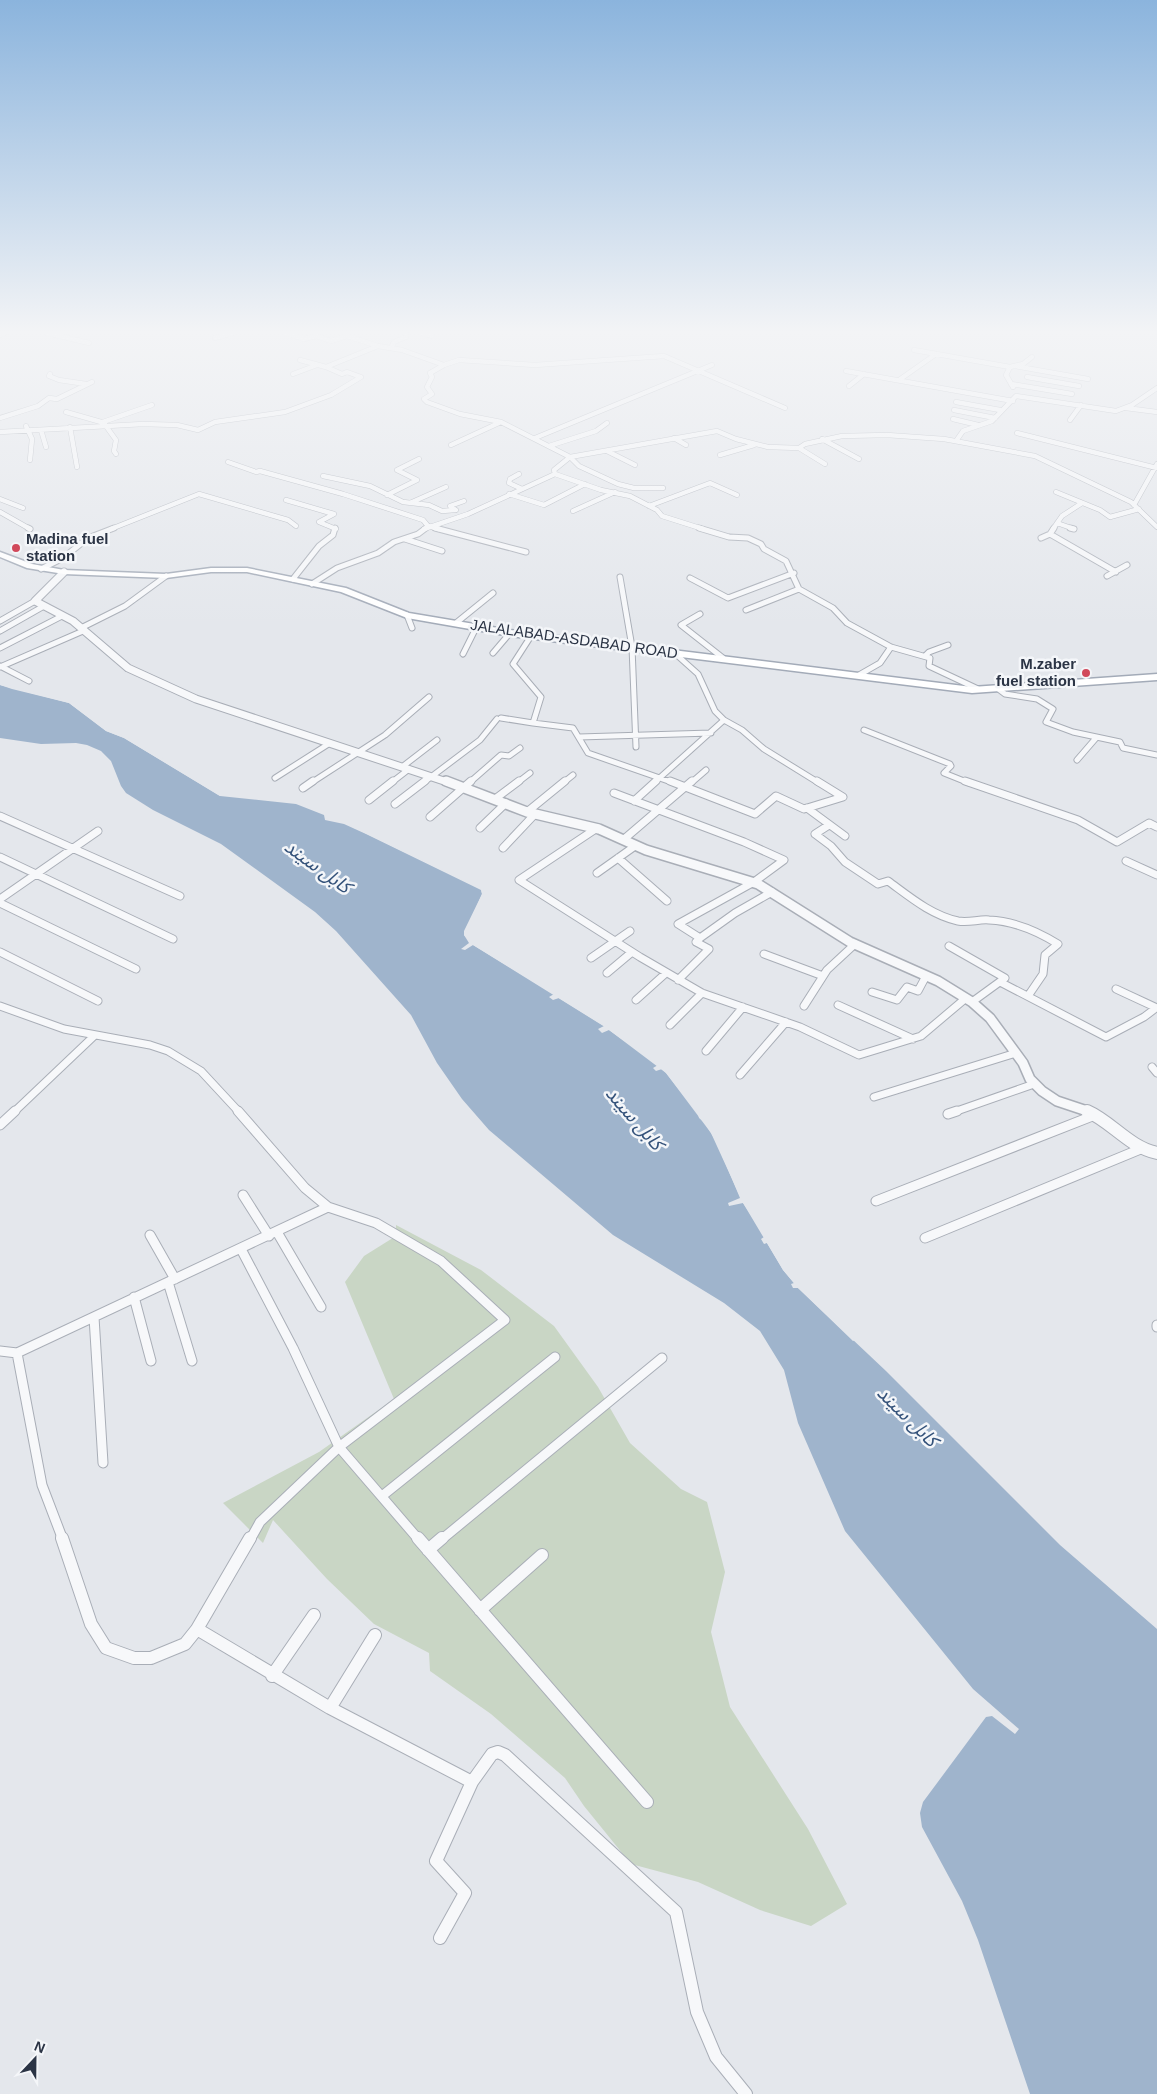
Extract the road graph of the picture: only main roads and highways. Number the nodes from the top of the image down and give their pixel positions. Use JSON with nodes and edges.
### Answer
{"nodes":[{"id":1,"x":0,"y":554,"type":"edge"},
{"id":2,"x":1157,"y":678,"type":"edge"}],
"edges":[{"from":1,"to":2,"type":"main road","name":"JALALABAD-ASDABAD ROAD"}]}
